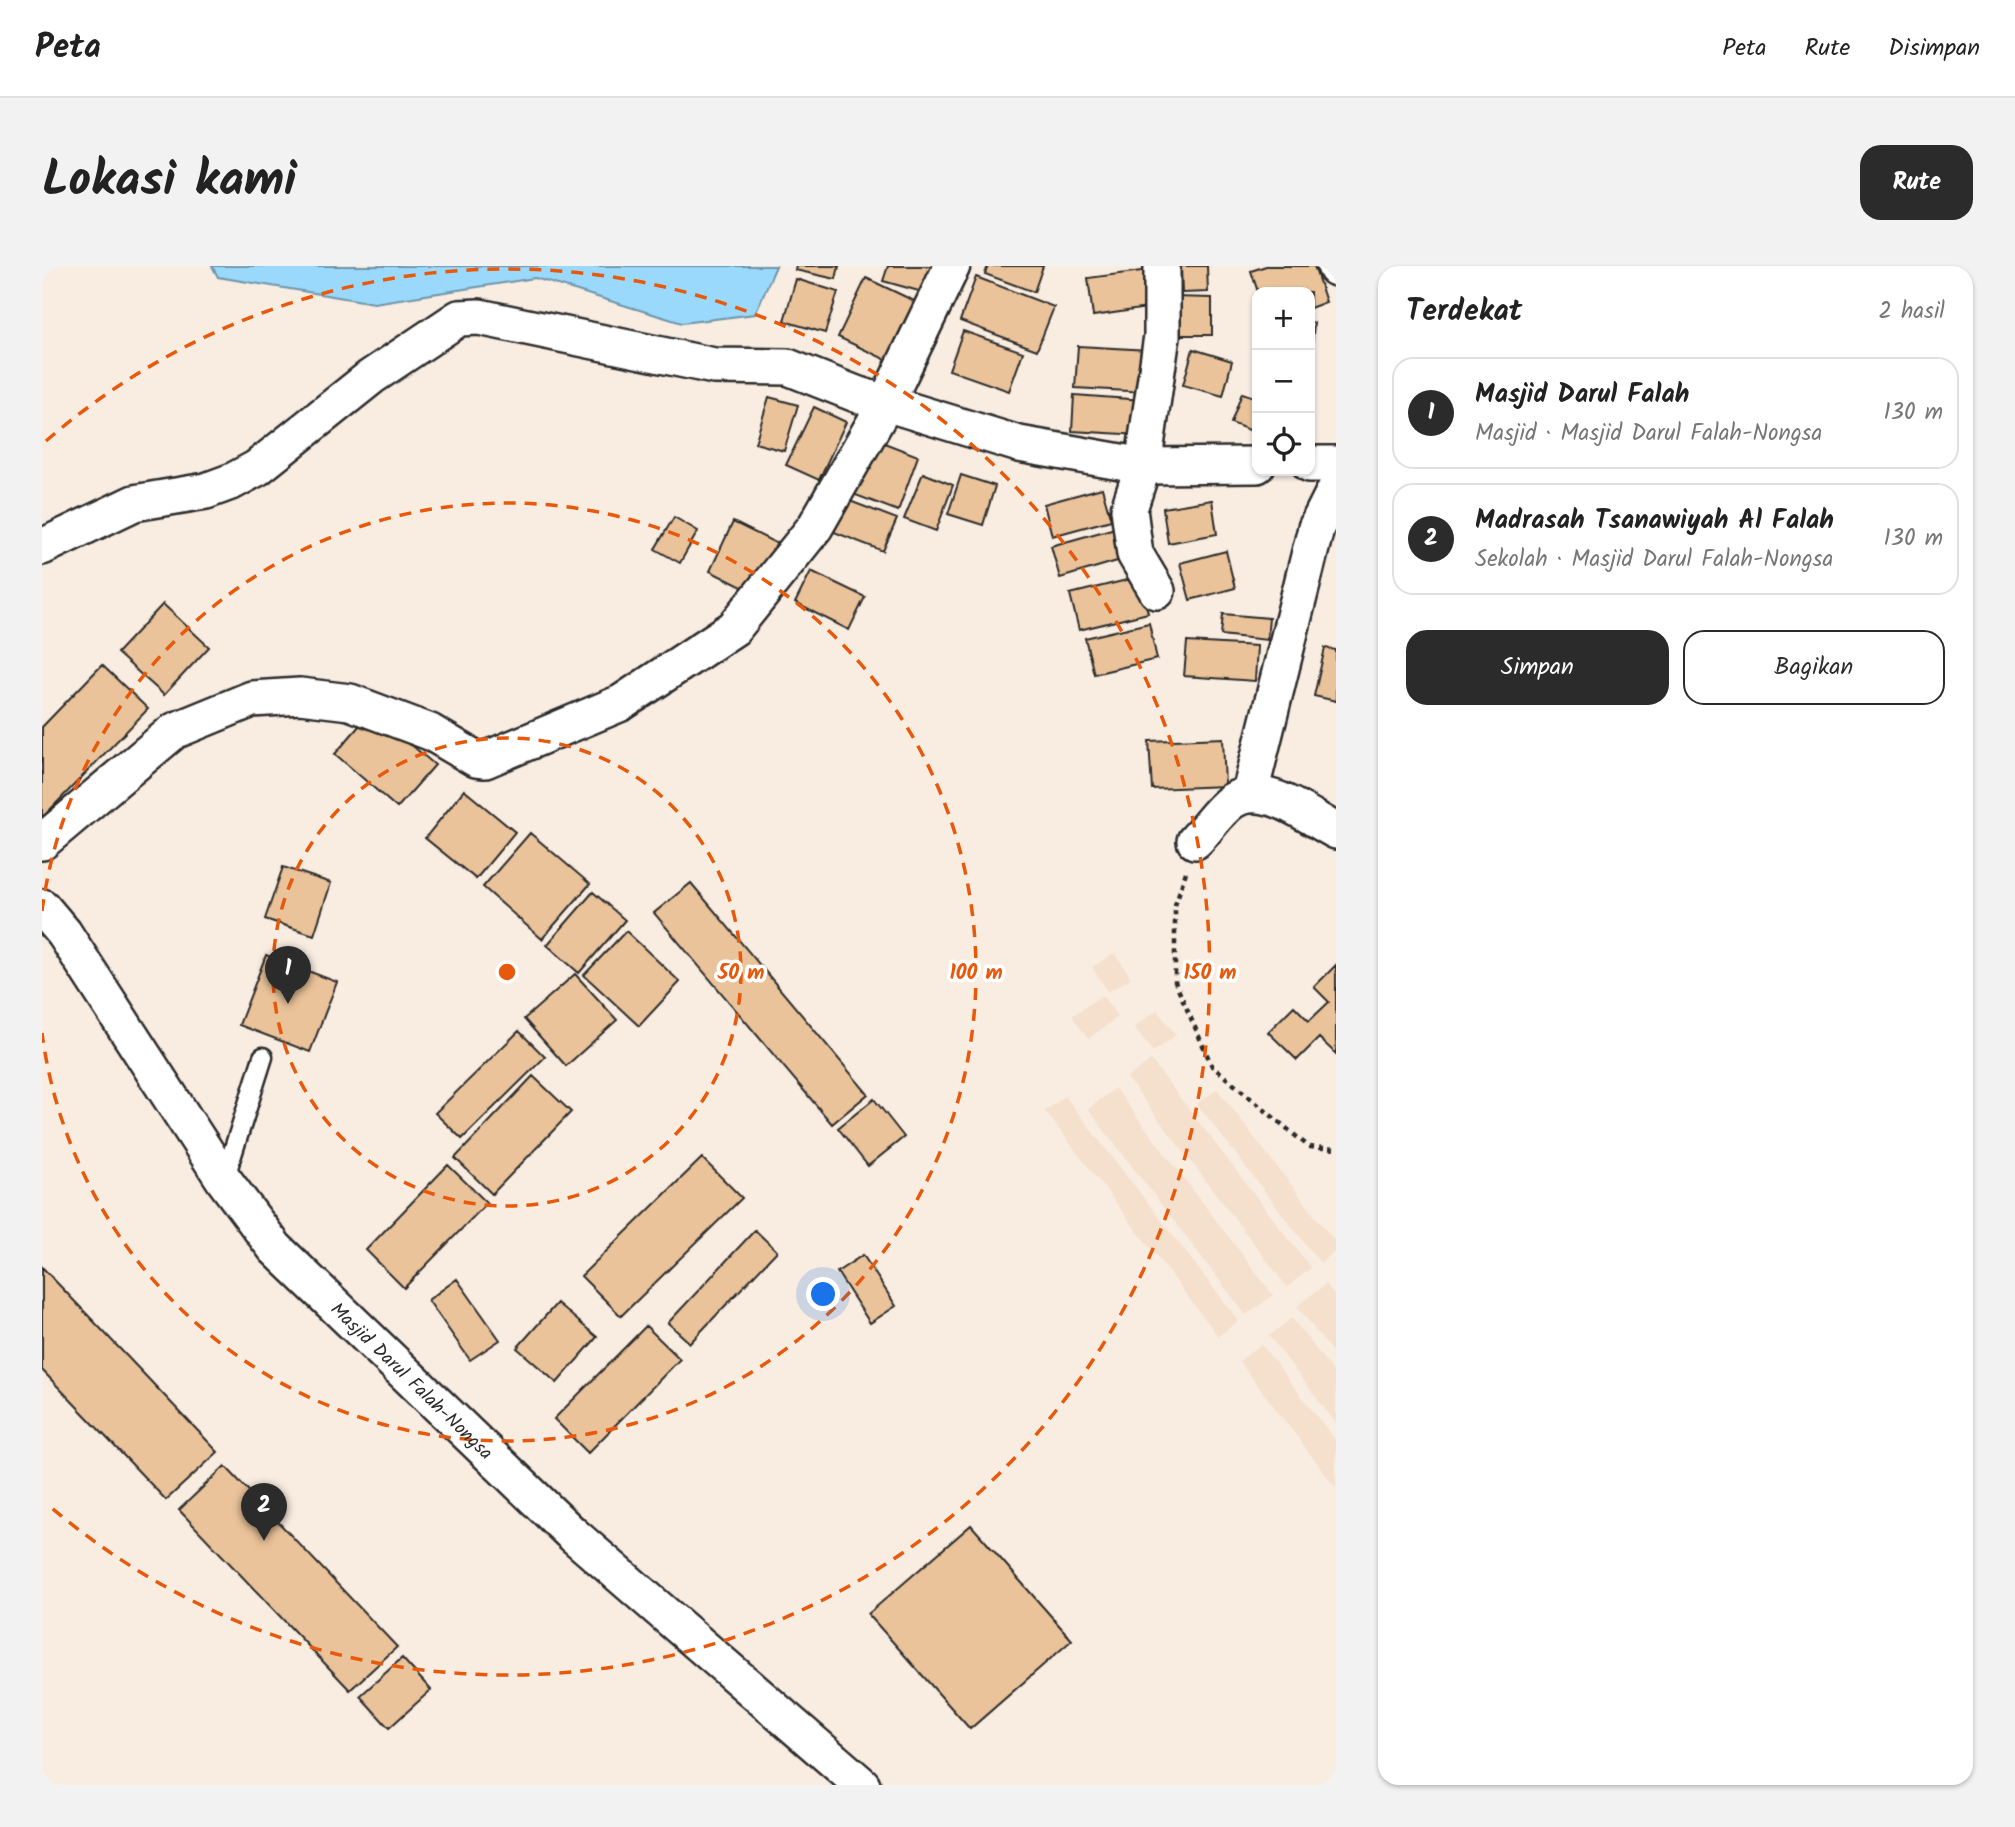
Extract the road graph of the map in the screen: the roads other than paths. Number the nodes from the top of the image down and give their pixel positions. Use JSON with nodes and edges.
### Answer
{"nodes":[{"id":1,"x":952,"y":266,"type":"edge"},
{"id":2,"x":1162,"y":266,"type":"edge"},
{"id":3,"x":886,"y":403,"type":"junction"},
{"id":4,"x":1315,"y":464,"type":"edge"},
{"id":5,"x":1336,"y":464,"type":"edge"},
{"id":6,"x":1252,"y":465,"type":"edge"},
{"id":7,"x":1143,"y":467,"type":"junction"},
{"id":8,"x":1336,"y":488,"type":"edge"},
{"id":9,"x":42,"y":547,"type":"edge"},
{"id":10,"x":1157,"y":591,"type":"dead end"},
{"id":11,"x":1250,"y":793,"type":"junction"},
{"id":12,"x":1336,"y":831,"type":"edge"},
{"id":13,"x":1195,"y":841,"type":"road end"},
{"id":14,"x":42,"y":842,"type":"edge"},
{"id":15,"x":42,"y":906,"type":"edge"},
{"id":16,"x":263,"y":1057,"type":"dead end"},
{"id":17,"x":224,"y":1180,"type":"junction"},
{"id":18,"x":862,"y":1785,"type":"edge"}],
"edges":[{"from":1,"to":3,"type":"street"},
{"from":2,"to":7,"type":"street"},
{"from":3,"to":7,"type":"street"},
{"from":3,"to":9,"type":"street"},
{"from":3,"to":14,"type":"street"},
{"from":4,"to":5,"type":"street"},
{"from":6,"to":7,"type":"street"},
{"from":7,"to":10,"type":"street"},
{"from":8,"to":11,"type":"street"},
{"from":11,"to":12,"type":"street"},
{"from":11,"to":13,"type":"street"},
{"from":15,"to":17,"type":"street","name":"Masjid Darul Falah-Nongsa"},
{"from":16,"to":17,"type":"lane"},
{"from":17,"to":18,"type":"street","name":"Masjid Darul Falah-Nongsa"}]}
